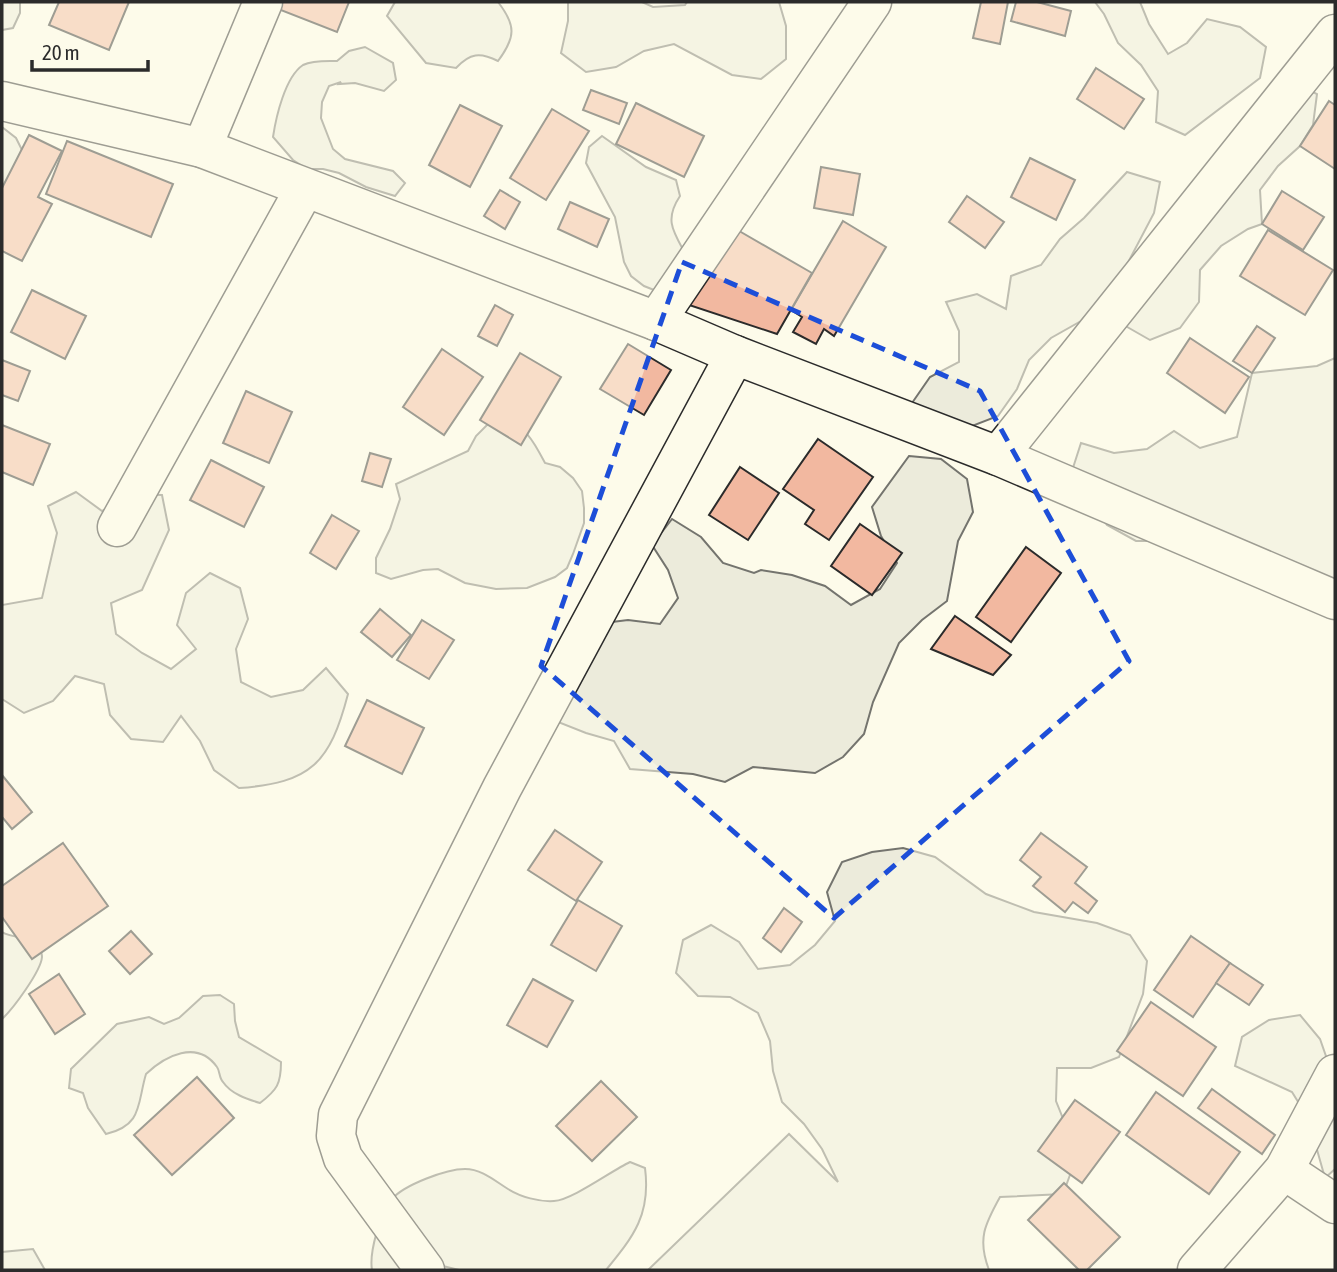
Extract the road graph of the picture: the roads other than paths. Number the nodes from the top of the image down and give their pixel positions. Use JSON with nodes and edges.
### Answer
{"nodes":[{"id":1,"x":263,"y":2,"type":"edge"},
{"id":2,"x":872,"y":2,"type":"edge"},
{"id":3,"x":1335,"y":34,"type":"edge"},
{"id":4,"x":2,"y":101,"type":"edge"},
{"id":5,"x":202,"y":148,"type":"junction"},
{"id":6,"x":305,"y":188,"type":"junction"},
{"id":7,"x":656,"y":321,"type":"junction"},
{"id":8,"x":735,"y":355,"type":"junction"},
{"id":9,"x":998,"y":456,"type":"junction"},
{"id":10,"x":117,"y":527,"type":"dead end"},
{"id":11,"x":1335,"y":600,"type":"edge"},
{"id":12,"x":1335,"y":1074,"type":"edge"},
{"id":13,"x":1284,"y":1170,"type":"junction"},
{"id":14,"x":1335,"y":1204,"type":"edge"},
{"id":15,"x":425,"y":1270,"type":"edge"},
{"id":16,"x":1197,"y":1270,"type":"edge"}],
"edges":[{"from":1,"to":5,"type":"street"},
{"from":2,"to":7,"type":"street"},
{"from":3,"to":9,"type":"street"},
{"from":4,"to":5,"type":"street"},
{"from":5,"to":6,"type":"street"},
{"from":6,"to":7,"type":"street"},
{"from":6,"to":10,"type":"street"},
{"from":7,"to":8,"type":"street"},
{"from":8,"to":9,"type":"street"},
{"from":8,"to":15,"type":"street"},
{"from":9,"to":11,"type":"street"},
{"from":12,"to":13,"type":"street"},
{"from":13,"to":14,"type":"street"},
{"from":13,"to":16,"type":"street"}]}
